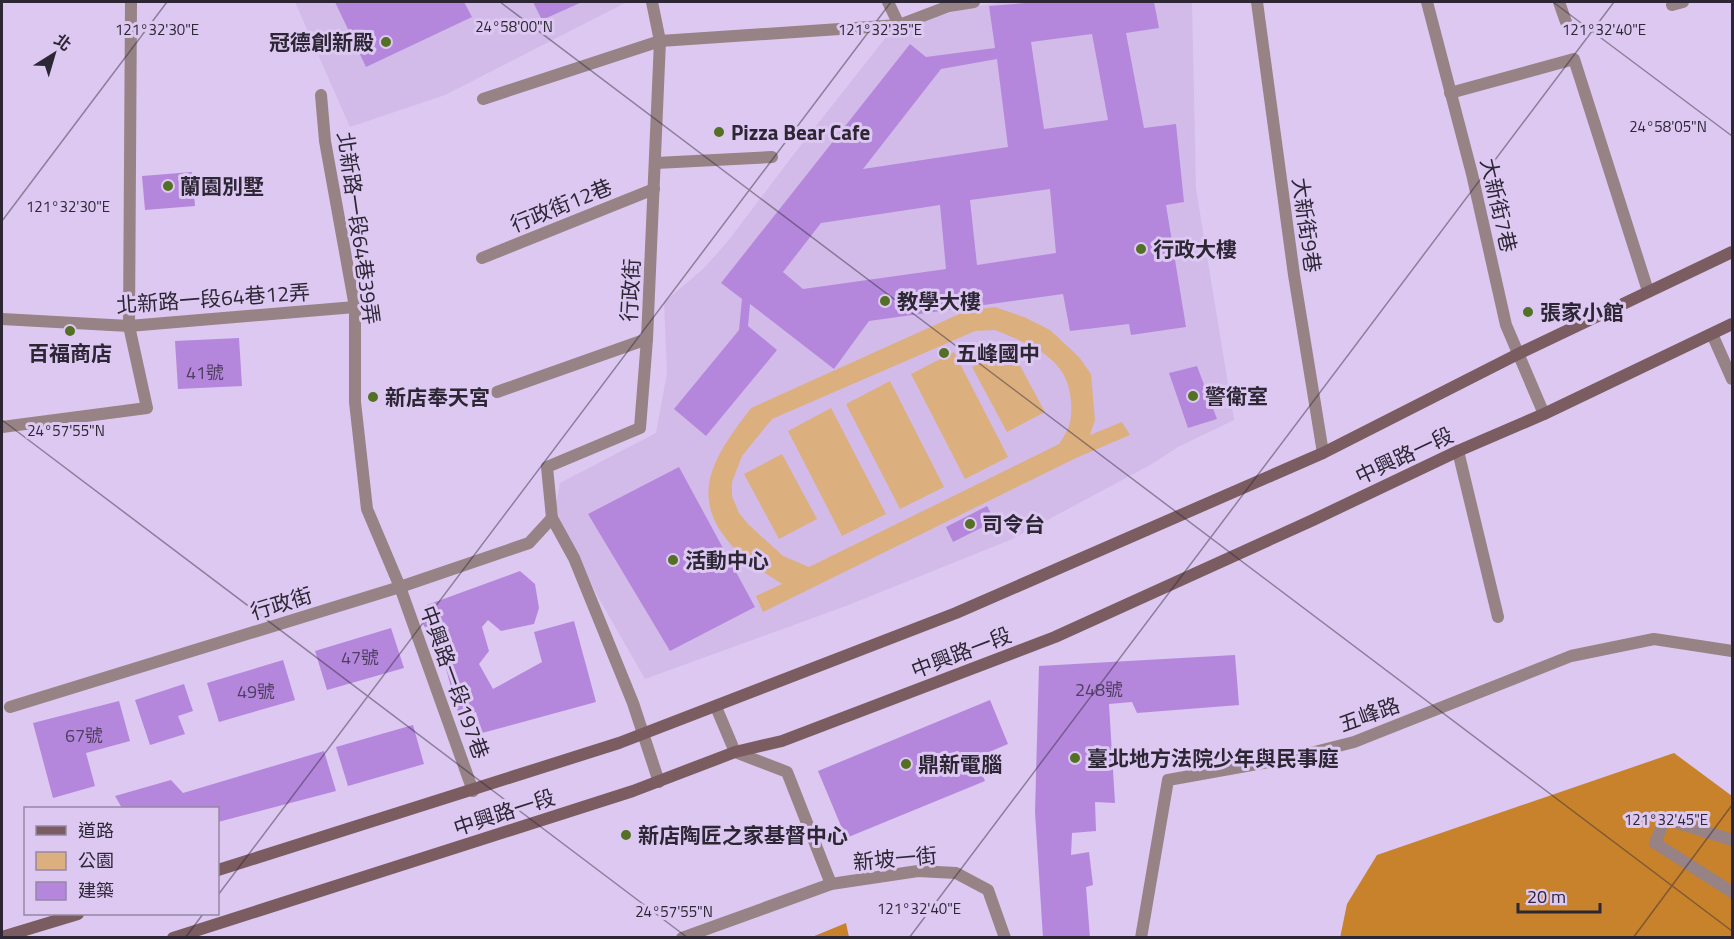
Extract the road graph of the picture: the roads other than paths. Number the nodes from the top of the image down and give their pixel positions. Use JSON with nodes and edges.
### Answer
{"nodes":[{"id":1,"x":131,"y":2,"type":"edge"},
{"id":2,"x":652,"y":2,"type":"edge"},
{"id":3,"x":888,"y":2,"type":"edge"},
{"id":4,"x":974,"y":2,"type":"edge"},
{"id":5,"x":1257,"y":2,"type":"edge"},
{"id":6,"x":1427,"y":2,"type":"edge"},
{"id":7,"x":1559,"y":2,"type":"edge"},
{"id":8,"x":1566,"y":22,"type":"dead end"},
{"id":9,"x":899,"y":25,"type":"junction"},
{"id":10,"x":660,"y":41,"type":"junction"},
{"id":11,"x":1450,"y":93,"type":"junction"},
{"id":12,"x":321,"y":95,"type":"dead end"},
{"id":13,"x":483,"y":99,"type":"dead end"},
{"id":14,"x":772,"y":157,"type":"dead end"},
{"id":15,"x":656,"y":163,"type":"junction"},
{"id":16,"x":654,"y":189,"type":"junction"},
{"id":17,"x":1732,"y":252,"type":"edge"},
{"id":18,"x":482,"y":258,"type":"dead end"},
{"id":19,"x":1648,"y":291,"type":"junction"},
{"id":20,"x":355,"y":307,"type":"junction"},
{"id":21,"x":2,"y":319,"type":"edge"},
{"id":22,"x":1732,"y":324,"type":"edge"},
{"id":23,"x":129,"y":326,"type":"junction"},
{"id":24,"x":1712,"y":334,"type":"junction"},
{"id":25,"x":647,"y":339,"type":"junction"},
{"id":26,"x":1518,"y":354,"type":"junction"},
{"id":27,"x":1732,"y":379,"type":"edge"},
{"id":28,"x":497,"y":392,"type":"dead end"},
{"id":29,"x":1544,"y":414,"type":"junction"},
{"id":30,"x":2,"y":427,"type":"edge"},
{"id":31,"x":1458,"y":451,"type":"junction"},
{"id":32,"x":1323,"y":453,"type":"junction"},
{"id":33,"x":552,"y":518,"type":"junction"},
{"id":34,"x":400,"y":586,"type":"junction"},
{"id":35,"x":1498,"y":617,"type":"dead end"},
{"id":36,"x":1732,"y":651,"type":"edge"},
{"id":37,"x":10,"y":706,"type":"dead end"},
{"id":38,"x":716,"y":707,"type":"junction"},
{"id":39,"x":643,"y":734,"type":"junction"},
{"id":40,"x":735,"y":752,"type":"junction"},
{"id":41,"x":659,"y":782,"type":"junction"},
{"id":42,"x":473,"y":790,"type":"junction"},
{"id":43,"x":1732,"y":840,"type":"edge"},
{"id":44,"x":219,"y":870,"type":"edge"},
{"id":45,"x":831,"y":884,"type":"junction"},
{"id":46,"x":1732,"y":892,"type":"edge"},
{"id":47,"x":75,"y":915,"type":"edge"},
{"id":48,"x":2,"y":937,"type":"edge"},
{"id":49,"x":173,"y":938,"type":"edge"},
{"id":50,"x":682,"y":938,"type":"edge"},
{"id":51,"x":1005,"y":938,"type":"edge"},
{"id":52,"x":1141,"y":938,"type":"edge"}],
"edges":[{"from":1,"to":23,"type":"street"},
{"from":2,"to":10,"type":"street","name":"行政街"},
{"from":3,"to":9,"type":"street"},
{"from":4,"to":9,"type":"street"},
{"from":5,"to":32,"type":"street","name":"大新街9巷"},
{"from":6,"to":11,"type":"street","name":"大新街7巷"},
{"from":7,"to":8,"type":"street"},
{"from":9,"to":10,"type":"street"},
{"from":10,"to":13,"type":"street"},
{"from":10,"to":15,"type":"street","name":"行政街"},
{"from":11,"to":19,"type":"street"},
{"from":11,"to":26,"type":"street","name":"大新街7巷"},
{"from":12,"to":20,"type":"street","name":"北新路一段64巷39弄"},
{"from":14,"to":15,"type":"street"},
{"from":15,"to":16,"type":"street","name":"行政街"},
{"from":16,"to":18,"type":"street","name":"行政街12巷"},
{"from":16,"to":25,"type":"street","name":"行政街"},
{"from":17,"to":19,"type":"street","name":"中興路一段"},
{"from":19,"to":26,"type":"street","name":"中興路一段"},
{"from":20,"to":23,"type":"street","name":"北新路一段64巷12弄"},
{"from":20,"to":34,"type":"street","name":"北新路一段64巷39弄"},
{"from":21,"to":23,"type":"street","name":"北新路一段64巷12弄"},
{"from":22,"to":24,"type":"street","name":"中興路一段"},
{"from":23,"to":30,"type":"street"},
{"from":24,"to":27,"type":"street"},
{"from":24,"to":29,"type":"street","name":"中興路一段"},
{"from":25,"to":28,"type":"street"},
{"from":25,"to":33,"type":"street","name":"行政街"},
{"from":26,"to":29,"type":"street","name":"大新街7巷"},
{"from":26,"to":32,"type":"street","name":"中興路一段"},
{"from":29,"to":31,"type":"street","name":"中興路一段"},
{"from":31,"to":35,"type":"street"},
{"from":31,"to":40,"type":"street","name":"中興路一段"},
{"from":32,"to":38,"type":"street","name":"中興路一段"},
{"from":33,"to":34,"type":"street","name":"行政街"},
{"from":33,"to":39,"type":"street","name":"行政街"},
{"from":34,"to":37,"type":"street","name":"行政街"},
{"from":34,"to":42,"type":"street","name":"中興路一段197巷"},
{"from":36,"to":52,"type":"street","name":"五峰路"},
{"from":38,"to":39,"type":"street","name":"中興路一段"},
{"from":38,"to":40,"type":"street"},
{"from":39,"to":41,"type":"street","name":"行政街"},
{"from":39,"to":42,"type":"street","name":"中興路一段"},
{"from":40,"to":41,"type":"street","name":"中興路一段"},
{"from":40,"to":45,"type":"street","name":"新坡一街"},
{"from":41,"to":49,"type":"street","name":"中興路一段"},
{"from":42,"to":44,"type":"street","name":"中興路一段"},
{"from":43,"to":46,"type":"street"},
{"from":45,"to":50,"type":"street"},
{"from":45,"to":51,"type":"street","name":"新坡一街"},
{"from":47,"to":48,"type":"street"}]}
